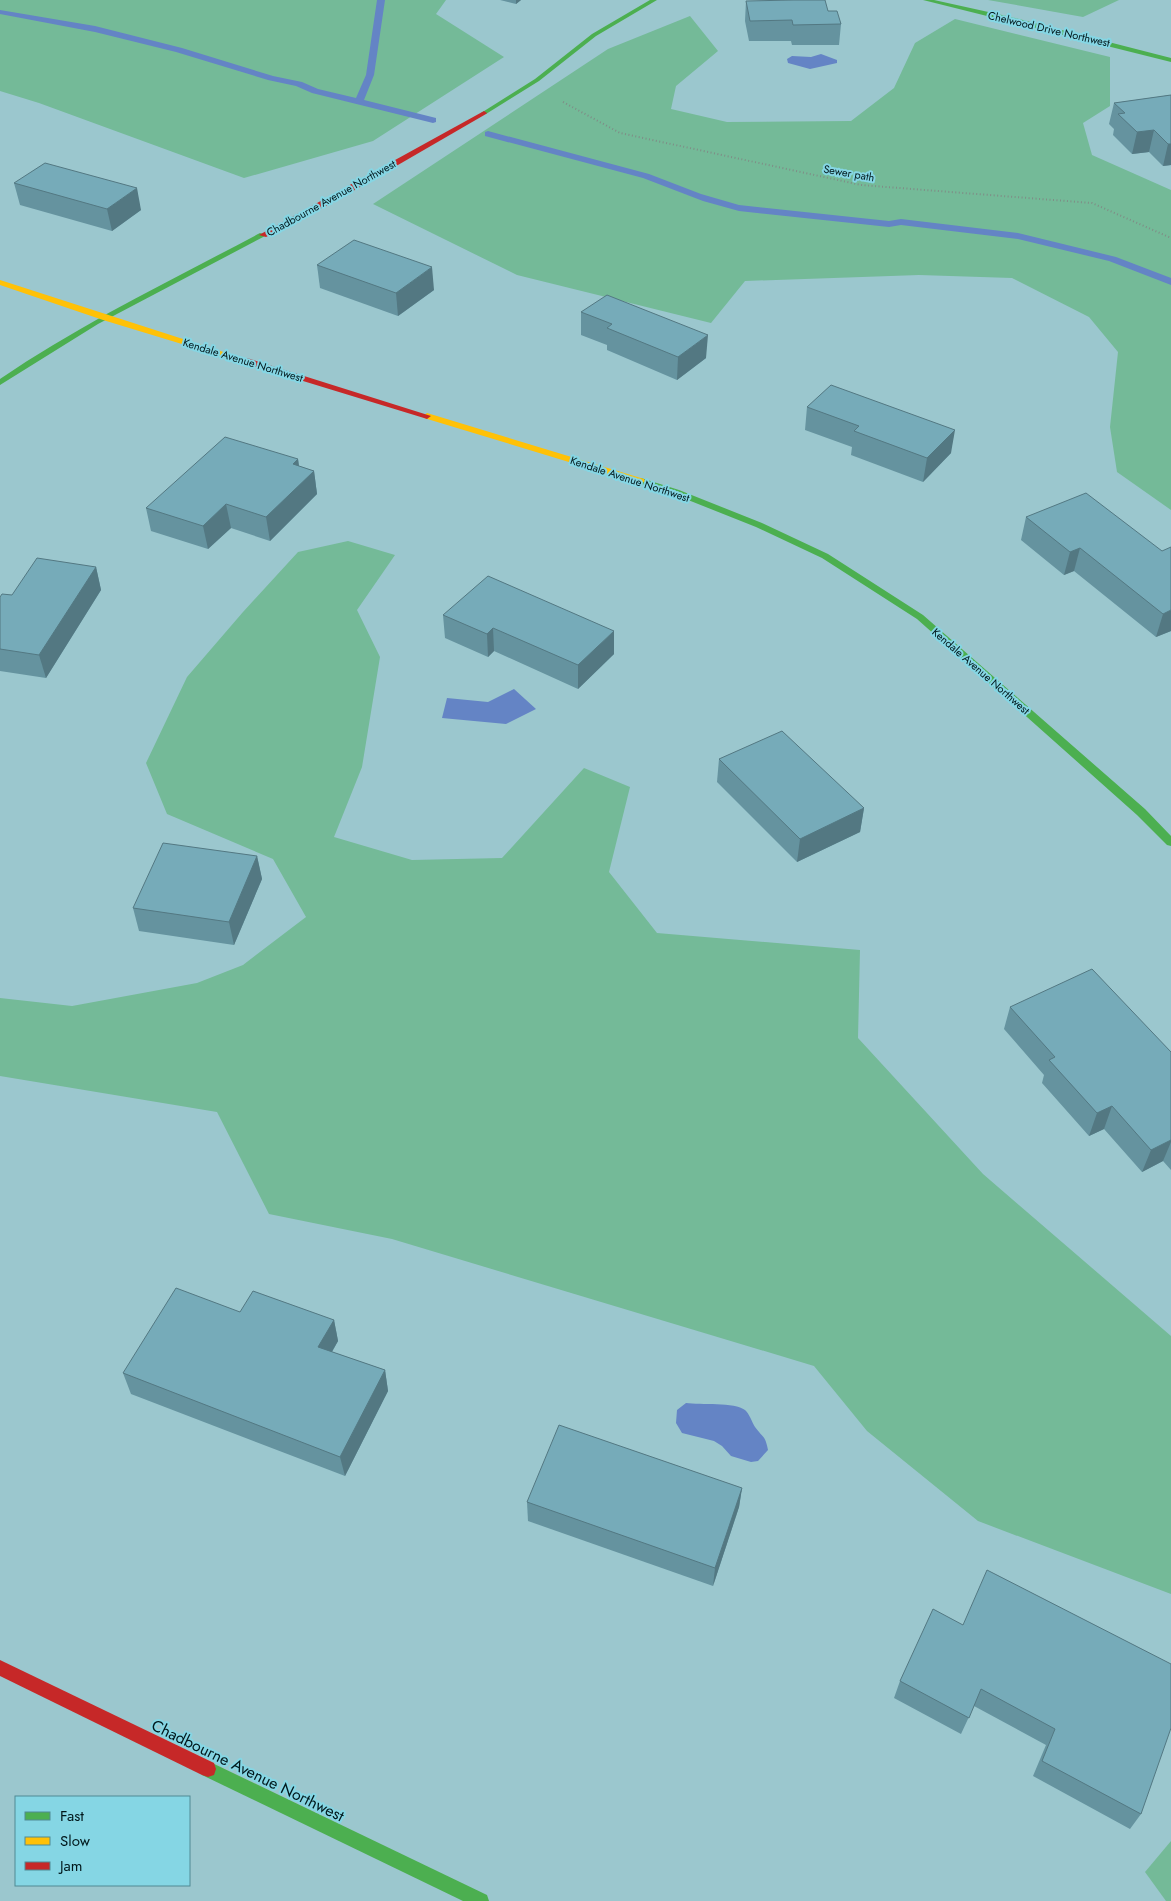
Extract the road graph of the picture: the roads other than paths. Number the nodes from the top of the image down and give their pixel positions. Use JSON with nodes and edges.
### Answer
{"nodes":[{"id":1,"x":654,"y":0,"type":"edge"},
{"id":2,"x":926,"y":0,"type":"edge"},
{"id":3,"x":1171,"y":60,"type":"edge"},
{"id":4,"x":0,"y":282,"type":"edge"},
{"id":5,"x":106,"y":318,"type":"junction"},
{"id":6,"x":0,"y":383,"type":"edge"},
{"id":7,"x":1171,"y":842,"type":"edge"},
{"id":8,"x":0,"y":1668,"type":"edge"},
{"id":9,"x":481,"y":1901,"type":"edge"}],
"edges":[{"from":1,"to":5,"type":"street","name":"Chadbourne Avenue Northwest"},
{"from":2,"to":3,"type":"street","name":"Chelwood Drive Northwest"},
{"from":4,"to":5,"type":"street","name":"Kendale Avenue Northwest"},
{"from":5,"to":6,"type":"street","name":"Chadbourne Avenue Northwest"},
{"from":5,"to":7,"type":"street","name":"Kendale Avenue Northwest"},
{"from":8,"to":9,"type":"street","name":"Chadbourne Avenue Northwest"}]}
